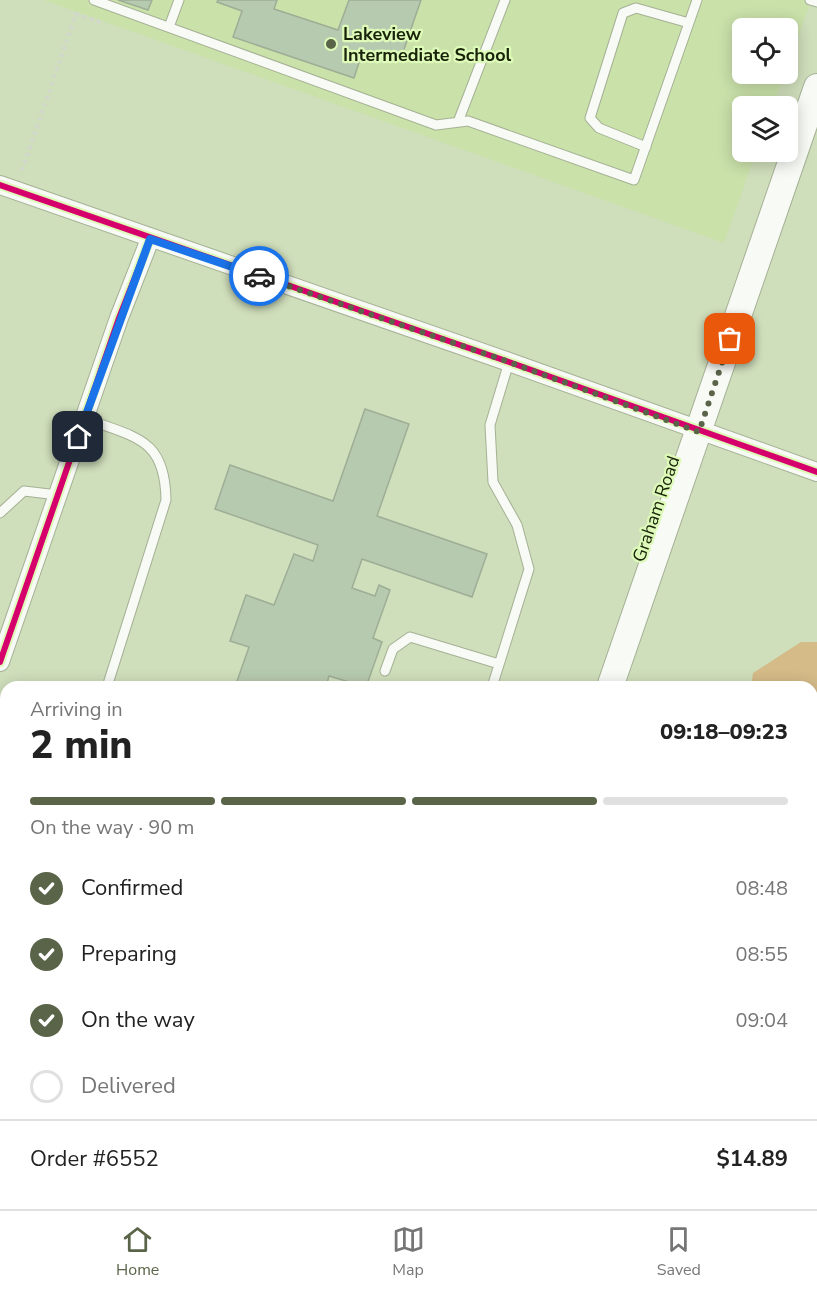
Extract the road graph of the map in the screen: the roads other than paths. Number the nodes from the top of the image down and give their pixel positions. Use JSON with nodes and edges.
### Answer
{"nodes":[{"id":1,"x":94,"y":0,"type":"edge"},
{"id":2,"x":179,"y":0,"type":"edge"},
{"id":3,"x":505,"y":0,"type":"edge"},
{"id":4,"x":697,"y":0,"type":"edge"},
{"id":5,"x":810,"y":0,"type":"edge"},
{"id":6,"x":817,"y":2,"type":"edge"},
{"id":7,"x":688,"y":23,"type":"junction"},
{"id":8,"x":169,"y":27,"type":"junction"},
{"id":9,"x":817,"y":87,"type":"edge"},
{"id":10,"x":458,"y":122,"type":"junction"},
{"id":11,"x":646,"y":147,"type":"junction"},
{"id":12,"x":0,"y":185,"type":"edge"},
{"id":13,"x":150,"y":239,"type":"junction"},
{"id":14,"x":509,"y":362,"type":"junction"},
{"id":15,"x":84,"y":418,"type":"junction"},
{"id":16,"x":699,"y":432,"type":"junction"},
{"id":17,"x":817,"y":472,"type":"edge"},
{"id":18,"x":58,"y":495,"type":"junction"},
{"id":19,"x":0,"y":513,"type":"edge"},
{"id":20,"x":0,"y":662,"type":"edge"},
{"id":21,"x":499,"y":664,"type":"junction"},
{"id":22,"x":385,"y":671,"type":"dead end"},
{"id":23,"x":109,"y":681,"type":"edge"},
{"id":24,"x":494,"y":681,"type":"edge"},
{"id":25,"x":612,"y":681,"type":"edge"}],
"edges":[{"from":1,"to":8,"type":"lane"},
{"from":2,"to":8,"type":"lane"},
{"from":3,"to":10,"type":"lane"},
{"from":4,"to":7,"type":"lane"},
{"from":5,"to":6,"type":"lane"},
{"from":7,"to":11,"type":"lane"},
{"from":7,"to":11,"type":"lane"},
{"from":8,"to":10,"type":"lane"},
{"from":9,"to":16,"type":"main road","name":"Graham Road"},
{"from":10,"to":11,"type":"lane"},
{"from":12,"to":13,"type":"street"},
{"from":13,"to":14,"type":"street"},
{"from":13,"to":15,"type":"street"},
{"from":14,"to":16,"type":"street"},
{"from":14,"to":21,"type":"lane"},
{"from":15,"to":18,"type":"street"},
{"from":15,"to":23,"type":"lane"},
{"from":16,"to":17,"type":"street"},
{"from":16,"to":25,"type":"main road","name":"Graham Road"},
{"from":18,"to":19,"type":"lane"},
{"from":18,"to":20,"type":"street"},
{"from":21,"to":22,"type":"lane"},
{"from":21,"to":24,"type":"lane"}]}
